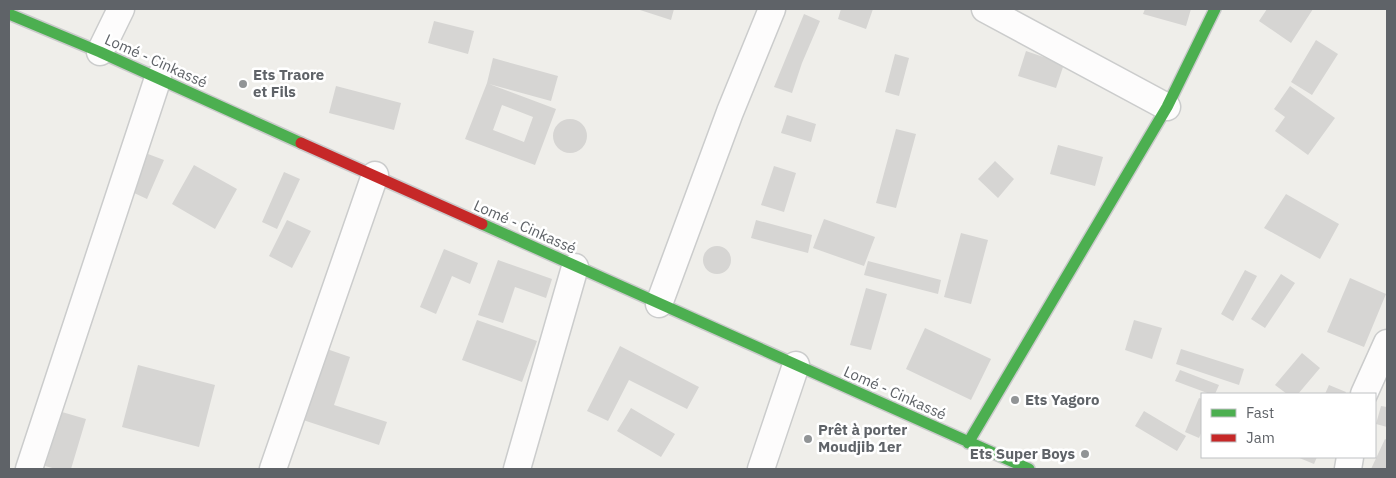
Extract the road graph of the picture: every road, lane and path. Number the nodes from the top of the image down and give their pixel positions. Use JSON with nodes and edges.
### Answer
{"nodes":[{"id":1,"x":121,"y":9,"type":"edge"},
{"id":2,"x":772,"y":9,"type":"edge"},
{"id":3,"x":985,"y":9,"type":"edge"},
{"id":4,"x":1215,"y":9,"type":"edge"},
{"id":5,"x":9,"y":14,"type":"edge"},
{"id":6,"x":100,"y":52,"type":"junction"},
{"id":7,"x":158,"y":78,"type":"junction"},
{"id":8,"x":1167,"y":107,"type":"junction"},
{"id":9,"x":375,"y":176,"type":"junction"},
{"id":10,"x":575,"y":266,"type":"junction"},
{"id":11,"x":659,"y":304,"type":"junction"},
{"id":12,"x":1387,"y":343,"type":"edge"},
{"id":13,"x":796,"y":365,"type":"junction"},
{"id":14,"x":1364,"y":393,"type":"edge"},
{"id":15,"x":968,"y":443,"type":"junction"},
{"id":16,"x":1017,"y":467,"type":"edge"},
{"id":17,"x":29,"y":469,"type":"edge"},
{"id":18,"x":273,"y":469,"type":"edge"},
{"id":19,"x":517,"y":469,"type":"edge"},
{"id":20,"x":761,"y":469,"type":"edge"}],
"edges":[{"from":1,"to":6,"type":"street"},
{"from":2,"to":11,"type":"street"},
{"from":3,"to":8,"type":"street"},
{"from":4,"to":8,"type":"main road"},
{"from":5,"to":6,"type":"main road","name":"Lomé - Cinkassé"},
{"from":6,"to":7,"type":"main road","name":"Lomé - Cinkassé"},
{"from":7,"to":9,"type":"main road","name":"Lomé - Cinkassé"},
{"from":7,"to":17,"type":"street"},
{"from":8,"to":15,"type":"main road"},
{"from":9,"to":10,"type":"main road","name":"Lomé - Cinkassé"},
{"from":9,"to":18,"type":"street"},
{"from":10,"to":11,"type":"main road","name":"Lomé - Cinkassé"},
{"from":10,"to":19,"type":"street"},
{"from":11,"to":13,"type":"main road","name":"Lomé - Cinkassé"},
{"from":12,"to":14,"type":"street"},
{"from":13,"to":15,"type":"main road","name":"Lomé - Cinkassé"},
{"from":13,"to":20,"type":"street"},
{"from":15,"to":16,"type":"main road","name":"Lomé - Cinkassé"}]}
